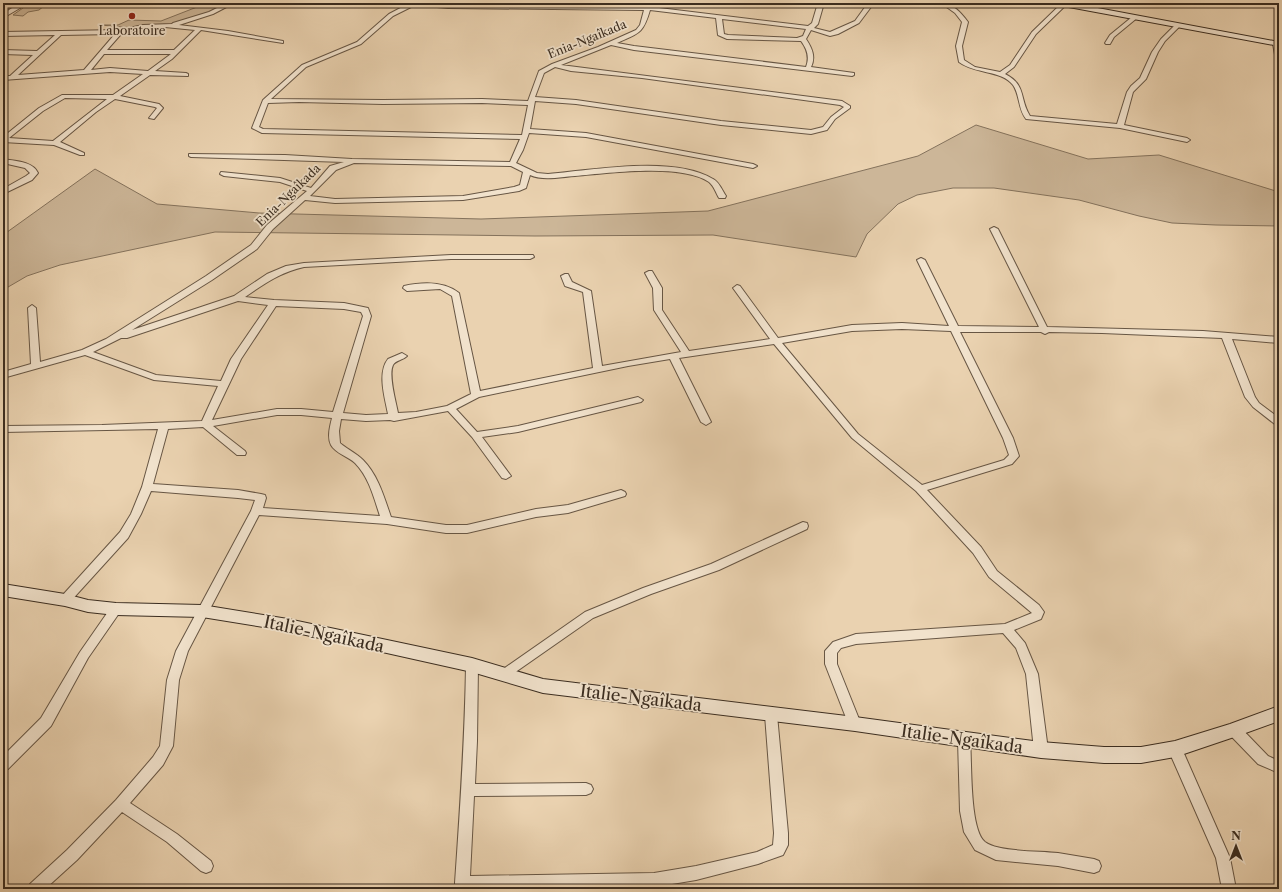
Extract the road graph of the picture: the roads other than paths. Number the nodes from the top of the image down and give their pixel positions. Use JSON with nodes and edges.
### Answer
{"nodes":[{"id":1,"x":23,"y":3,"type":"edge"},
{"id":2,"x":231,"y":3,"type":"edge"},
{"id":3,"x":414,"y":3,"type":"edge"},
{"id":4,"x":821,"y":3,"type":"edge"},
{"id":5,"x":871,"y":3,"type":"edge"},
{"id":6,"x":944,"y":3,"type":"edge"},
{"id":7,"x":3,"y":4,"type":"edge"},
{"id":8,"x":1061,"y":4,"type":"edge"},
{"id":9,"x":511,"y":5,"type":"edge"},
{"id":10,"x":649,"y":5,"type":"edge"},
{"id":11,"x":1096,"y":6,"type":"edge"},
{"id":12,"x":18,"y":7,"type":"junction"},
{"id":13,"x":3,"y":16,"type":"edge"},
{"id":14,"x":718,"y":16,"type":"junction"},
{"id":15,"x":1134,"y":18,"type":"junction"},
{"id":16,"x":171,"y":26,"type":"junction"},
{"id":17,"x":1177,"y":26,"type":"junction"},
{"id":18,"x":809,"y":28,"type":"junction"},
{"id":19,"x":199,"y":29,"type":"junction"},
{"id":20,"x":120,"y":32,"type":"junction"},
{"id":21,"x":3,"y":34,"type":"edge"},
{"id":22,"x":59,"y":34,"type":"junction"},
{"id":23,"x":803,"y":39,"type":"junction"},
{"id":24,"x":280,"y":42,"type":"dead end"},
{"id":25,"x":610,"y":43,"type":"junction"},
{"id":26,"x":1108,"y":43,"type":"dead end"},
{"id":27,"x":1278,"y":44,"type":"edge"},
{"id":28,"x":3,"y":52,"type":"edge"},
{"id":29,"x":39,"y":52,"type":"junction"},
{"id":30,"x":102,"y":52,"type":"junction"},
{"id":31,"x":176,"y":52,"type":"junction"},
{"id":32,"x":1279,"y":60,"type":"edge"},
{"id":33,"x":554,"y":65,"type":"junction"},
{"id":34,"x":808,"y":68,"type":"junction"},
{"id":35,"x":86,"y":71,"type":"junction"},
{"id":36,"x":151,"y":72,"type":"junction"},
{"id":37,"x":852,"y":74,"type":"dead end"},
{"id":38,"x":186,"y":75,"type":"dead end"},
{"id":39,"x":1002,"y":75,"type":"junction"},
{"id":40,"x":3,"y":78,"type":"edge"},
{"id":41,"x":11,"y":78,"type":"junction"},
{"id":42,"x":115,"y":96,"type":"junction"},
{"id":43,"x":265,"y":101,"type":"junction"},
{"id":44,"x":531,"y":101,"type":"junction"},
{"id":45,"x":152,"y":118,"type":"dead end"},
{"id":46,"x":1120,"y":126,"type":"junction"},
{"id":47,"x":526,"y":134,"type":"junction"},
{"id":48,"x":3,"y":140,"type":"edge"},
{"id":49,"x":1187,"y":140,"type":"dead end"},
{"id":50,"x":55,"y":143,"type":"junction"},
{"id":51,"x":82,"y":154,"type":"dead end"},
{"id":52,"x":191,"y":155,"type":"dead end"},
{"id":53,"x":353,"y":161,"type":"junction"},
{"id":54,"x":5,"y":163,"type":"edge"},
{"id":55,"x":512,"y":164,"type":"junction"},
{"id":56,"x":753,"y":166,"type":"dead end"},
{"id":57,"x":527,"y":171,"type":"junction"},
{"id":58,"x":224,"y":174,"type":"dead end"},
{"id":59,"x":4,"y":191,"type":"edge"},
{"id":60,"x":312,"y":191,"type":"junction"},
{"id":61,"x":722,"y":196,"type":"dead end"},
{"id":62,"x":303,"y":198,"type":"junction"},
{"id":63,"x":994,"y":229,"type":"dead end"},
{"id":64,"x":530,"y":258,"type":"dead end"},
{"id":65,"x":921,"y":260,"type":"dead end"},
{"id":66,"x":649,"y":273,"type":"dead end"},
{"id":67,"x":565,"y":276,"type":"dead end"},
{"id":68,"x":407,"y":288,"type":"dead end"},
{"id":69,"x":737,"y":288,"type":"dead end"},
{"id":70,"x":237,"y":298,"type":"junction"},
{"id":71,"x":274,"y":303,"type":"junction"},
{"id":72,"x":32,"y":308,"type":"dead end"},
{"id":73,"x":954,"y":329,"type":"junction"},
{"id":74,"x":1045,"y":330,"type":"junction"},
{"id":75,"x":1226,"y":336,"type":"junction"},
{"id":76,"x":1279,"y":340,"type":"edge"},
{"id":77,"x":109,"y":341,"type":"junction"},
{"id":78,"x":776,"y":342,"type":"junction"},
{"id":79,"x":85,"y":352,"type":"junction"},
{"id":80,"x":686,"y":354,"type":"junction"},
{"id":81,"x":402,"y":356,"type":"dead end"},
{"id":82,"x":673,"y":356,"type":"junction"},
{"id":83,"x":36,"y":366,"type":"junction"},
{"id":84,"x":598,"y":369,"type":"junction"},
{"id":85,"x":3,"y":375,"type":"edge"},
{"id":86,"x":224,"y":384,"type":"junction"},
{"id":87,"x":476,"y":394,"type":"junction"},
{"id":88,"x":638,"y":400,"type":"dead end"},
{"id":89,"x":450,"y":408,"type":"junction"},
{"id":90,"x":337,"y":416,"type":"junction"},
{"id":91,"x":394,"y":418,"type":"junction"},
{"id":92,"x":706,"y":422,"type":"dead end"},
{"id":93,"x":205,"y":424,"type":"junction"},
{"id":94,"x":1279,"y":424,"type":"edge"},
{"id":95,"x":164,"y":425,"type":"junction"},
{"id":96,"x":3,"y":429,"type":"edge"},
{"id":97,"x":475,"y":435,"type":"junction"},
{"id":98,"x":241,"y":453,"type":"dead end"},
{"id":99,"x":506,"y":476,"type":"dead end"},
{"id":100,"x":147,"y":488,"type":"junction"},
{"id":101,"x":920,"y":489,"type":"junction"},
{"id":102,"x":621,"y":494,"type":"dead end"},
{"id":103,"x":256,"y":510,"type":"junction"},
{"id":104,"x":387,"y":520,"type":"junction"},
{"id":105,"x":803,"y":526,"type":"dead end"},
{"id":106,"x":3,"y":590,"type":"edge"},
{"id":107,"x":65,"y":600,"type":"junction"},
{"id":108,"x":116,"y":609,"type":"junction"},
{"id":109,"x":202,"y":611,"type":"junction"},
{"id":110,"x":1006,"y":628,"type":"junction"},
{"id":111,"x":472,"y":665,"type":"junction"},
{"id":112,"x":503,"y":675,"type":"junction"},
{"id":113,"x":1279,"y":713,"type":"edge"},
{"id":114,"x":771,"y":715,"type":"junction"},
{"id":115,"x":854,"y":724,"type":"junction"},
{"id":116,"x":1234,"y":730,"type":"junction"},
{"id":117,"x":964,"y":740,"type":"junction"},
{"id":118,"x":1175,"y":749,"type":"junction"},
{"id":119,"x":1041,"y":750,"type":"junction"},
{"id":120,"x":3,"y":765,"type":"edge"},
{"id":121,"x":1279,"y":767,"type":"edge"},
{"id":122,"x":586,"y":789,"type":"dead end"},
{"id":123,"x":467,"y":790,"type":"junction"},
{"id":124,"x":121,"y":804,"type":"junction"},
{"id":125,"x":206,"y":866,"type":"dead end"},
{"id":126,"x":1094,"y":866,"type":"dead end"},
{"id":127,"x":462,"y":886,"type":"edge"},
{"id":128,"x":35,"y":889,"type":"edge"},
{"id":129,"x":1229,"y":889,"type":"edge"}],
"edges":[{"from":1,"to":12,"type":"street"},
{"from":2,"to":16,"type":"street"},
{"from":3,"to":9,"type":"street"},
{"from":3,"to":43,"type":"street"},
{"from":4,"to":18,"type":"street"},
{"from":5,"to":18,"type":"street"},
{"from":6,"to":39,"type":"street"},
{"from":7,"to":12,"type":"street"},
{"from":8,"to":11,"type":"street"},
{"from":8,"to":39,"type":"street"},
{"from":9,"to":10,"type":"street"},
{"from":10,"to":14,"type":"street"},
{"from":10,"to":25,"type":"street","name":"Enia-Ngaîkada"},
{"from":11,"to":15,"type":"street"},
{"from":12,"to":13,"type":"street"},
{"from":14,"to":18,"type":"street"},
{"from":14,"to":23,"type":"street"},
{"from":15,"to":17,"type":"street"},
{"from":15,"to":26,"type":"street"},
{"from":16,"to":19,"type":"street"},
{"from":16,"to":20,"type":"street"},
{"from":17,"to":27,"type":"street"},
{"from":17,"to":46,"type":"street"},
{"from":18,"to":23,"type":"street"},
{"from":19,"to":24,"type":"street"},
{"from":19,"to":31,"type":"street"},
{"from":20,"to":22,"type":"street"},
{"from":20,"to":30,"type":"street"},
{"from":21,"to":22,"type":"street"},
{"from":22,"to":29,"type":"street"},
{"from":23,"to":34,"type":"street"},
{"from":25,"to":33,"type":"street","name":"Enia-Ngaîkada"},
{"from":25,"to":34,"type":"street"},
{"from":27,"to":32,"type":"street"},
{"from":28,"to":29,"type":"street"},
{"from":29,"to":41,"type":"street"},
{"from":30,"to":31,"type":"street"},
{"from":30,"to":35,"type":"street"},
{"from":31,"to":36,"type":"street"},
{"from":33,"to":44,"type":"street","name":"Enia-Ngaîkada"},
{"from":33,"to":44,"type":"street"},
{"from":34,"to":37,"type":"street"},
{"from":35,"to":36,"type":"street"},
{"from":35,"to":41,"type":"street"},
{"from":36,"to":38,"type":"street"},
{"from":36,"to":42,"type":"street"},
{"from":39,"to":46,"type":"street"},
{"from":40,"to":41,"type":"street"},
{"from":42,"to":45,"type":"street"},
{"from":42,"to":48,"type":"street"},
{"from":42,"to":50,"type":"street"},
{"from":43,"to":44,"type":"street"},
{"from":43,"to":47,"type":"street"},
{"from":44,"to":47,"type":"street","name":"Enia-Ngaîkada"},
{"from":46,"to":49,"type":"street"},
{"from":47,"to":55,"type":"street","name":"Enia-Ngaîkada"},
{"from":47,"to":56,"type":"street"},
{"from":48,"to":50,"type":"street"},
{"from":50,"to":51,"type":"street"},
{"from":52,"to":53,"type":"street"},
{"from":53,"to":55,"type":"street","name":"Enia-Ngaîkada"},
{"from":53,"to":60,"type":"street","name":"Enia-Ngaîkada"},
{"from":54,"to":59,"type":"street"},
{"from":55,"to":57,"type":"street"},
{"from":57,"to":61,"type":"street"},
{"from":57,"to":62,"type":"street"},
{"from":58,"to":60,"type":"street"},
{"from":60,"to":62,"type":"street","name":"Enia-Ngaîkada"},
{"from":62,"to":77,"type":"street","name":"Enia-Ngaîkada"},
{"from":63,"to":74,"type":"street"},
{"from":64,"to":70,"type":"street"},
{"from":65,"to":73,"type":"street"},
{"from":66,"to":80,"type":"street"},
{"from":67,"to":84,"type":"street"},
{"from":68,"to":87,"type":"street"},
{"from":69,"to":78,"type":"street"},
{"from":70,"to":71,"type":"street"},
{"from":70,"to":77,"type":"street"},
{"from":71,"to":86,"type":"street"},
{"from":71,"to":90,"type":"street"},
{"from":72,"to":83,"type":"street"},
{"from":73,"to":74,"type":"street"},
{"from":73,"to":78,"type":"street"},
{"from":73,"to":101,"type":"street"},
{"from":74,"to":75,"type":"street"},
{"from":75,"to":76,"type":"street"},
{"from":75,"to":94,"type":"street"},
{"from":77,"to":79,"type":"street","name":"Enia-Ngaîkada"},
{"from":78,"to":80,"type":"street"},
{"from":78,"to":101,"type":"street"},
{"from":79,"to":83,"type":"street","name":"Enia-Ngaîkada"},
{"from":79,"to":86,"type":"street"},
{"from":80,"to":82,"type":"street"},
{"from":81,"to":91,"type":"street"},
{"from":82,"to":84,"type":"street"},
{"from":82,"to":92,"type":"street"},
{"from":83,"to":85,"type":"street","name":"Enia-Ngaîkada"},
{"from":84,"to":87,"type":"street"},
{"from":86,"to":93,"type":"street"},
{"from":87,"to":89,"type":"street"},
{"from":88,"to":97,"type":"street"},
{"from":89,"to":91,"type":"street"},
{"from":89,"to":97,"type":"street"},
{"from":90,"to":91,"type":"street"},
{"from":90,"to":93,"type":"street"},
{"from":90,"to":104,"type":"street"},
{"from":93,"to":95,"type":"street"},
{"from":93,"to":98,"type":"street"},
{"from":95,"to":96,"type":"street"},
{"from":95,"to":100,"type":"street"},
{"from":97,"to":99,"type":"street"},
{"from":100,"to":103,"type":"street"},
{"from":100,"to":107,"type":"street"},
{"from":101,"to":110,"type":"street"},
{"from":102,"to":104,"type":"street"},
{"from":103,"to":104,"type":"street"},
{"from":103,"to":109,"type":"street"},
{"from":105,"to":112,"type":"street"},
{"from":106,"to":107,"type":"street","name":"Italie-Ngaîkada"},
{"from":107,"to":108,"type":"street","name":"Italie-Ngaîkada"},
{"from":108,"to":109,"type":"street","name":"Italie-Ngaîkada"},
{"from":108,"to":120,"type":"street"},
{"from":109,"to":111,"type":"street","name":"Italie-Ngaîkada"},
{"from":109,"to":124,"type":"street"},
{"from":110,"to":115,"type":"street"},
{"from":110,"to":119,"type":"street"},
{"from":111,"to":112,"type":"street","name":"Italie-Ngaîkada"},
{"from":111,"to":123,"type":"street"},
{"from":112,"to":114,"type":"street","name":"Italie-Ngaîkada"},
{"from":113,"to":116,"type":"street","name":"Italie-Ngaîkada"},
{"from":114,"to":115,"type":"street","name":"Italie-Ngaîkada"},
{"from":114,"to":127,"type":"street"},
{"from":115,"to":117,"type":"street","name":"Italie-Ngaîkada"},
{"from":116,"to":118,"type":"street","name":"Italie-Ngaîkada"},
{"from":116,"to":121,"type":"street"},
{"from":117,"to":119,"type":"street","name":"Italie-Ngaîkada"},
{"from":117,"to":126,"type":"street"},
{"from":118,"to":119,"type":"street","name":"Italie-Ngaîkada"},
{"from":118,"to":129,"type":"street"},
{"from":122,"to":123,"type":"street"},
{"from":123,"to":127,"type":"street"},
{"from":124,"to":125,"type":"street"},
{"from":124,"to":128,"type":"street"}]}
